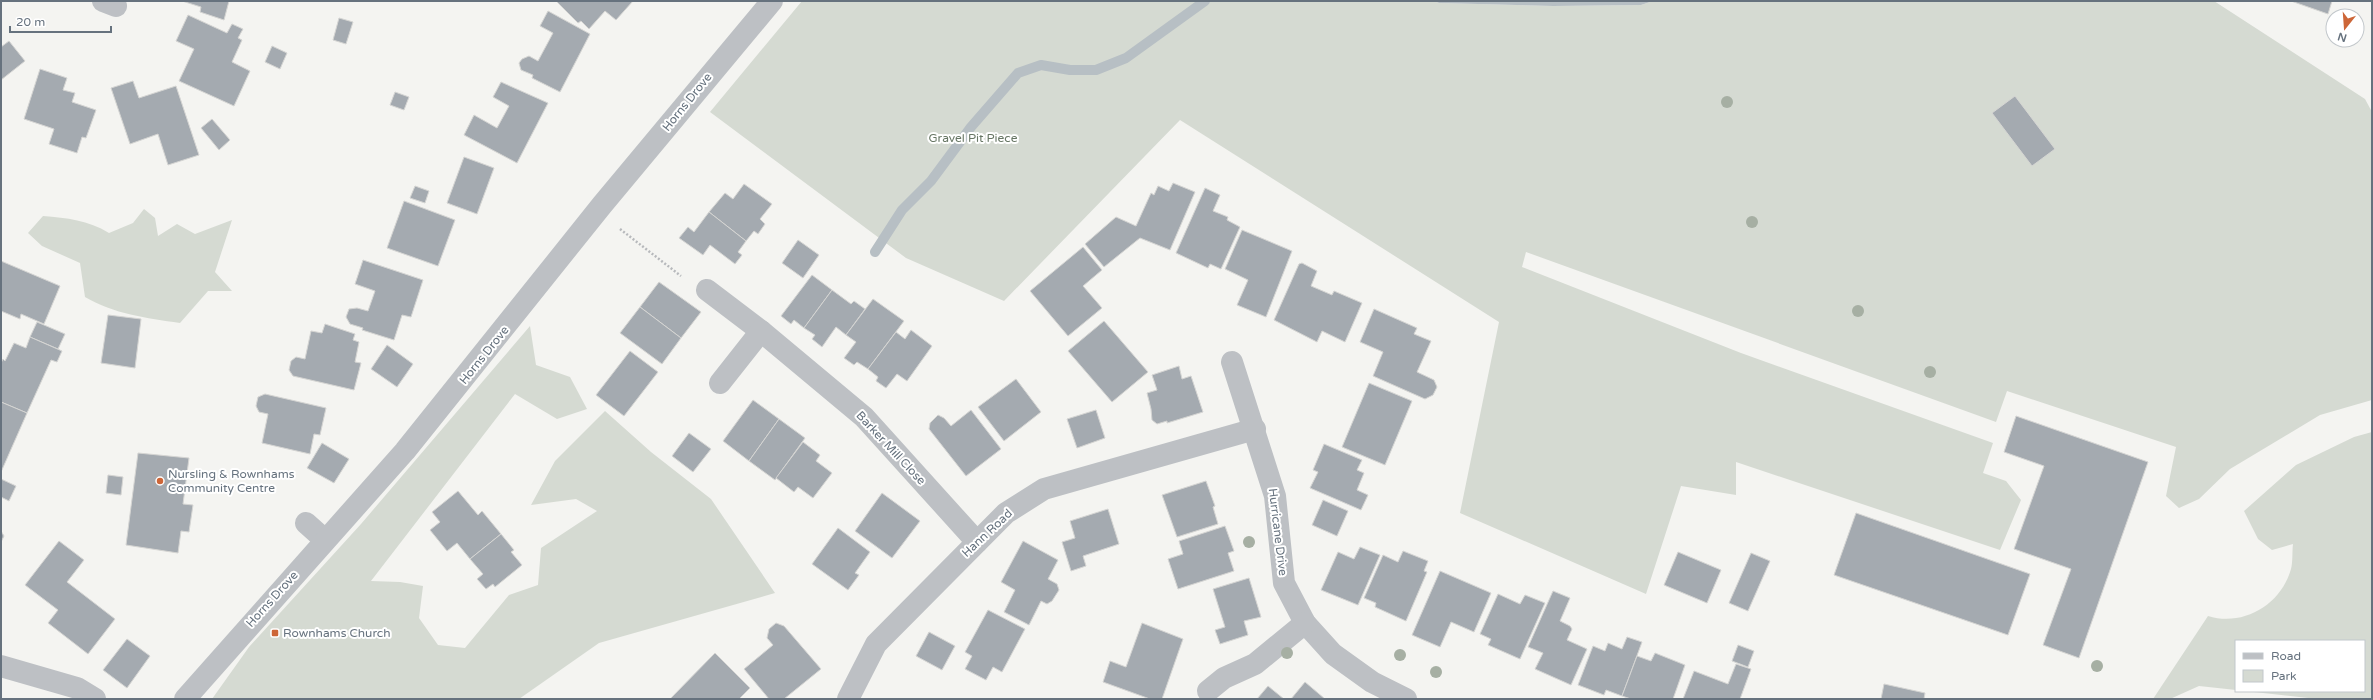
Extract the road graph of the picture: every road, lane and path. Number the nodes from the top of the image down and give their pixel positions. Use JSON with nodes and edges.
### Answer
{"nodes":[{"id":1,"x":772,"y":1,"type":"edge"},
{"id":2,"x":597,"y":212,"type":"junction"},
{"id":3,"x":707,"y":290,"type":"joint"},
{"id":4,"x":761,"y":331,"type":"junction"},
{"id":5,"x":1232,"y":362,"type":"dead end"},
{"id":6,"x":720,"y":384,"type":"dead end"},
{"id":7,"x":1255,"y":429,"type":"junction"},
{"id":8,"x":306,"y":523,"type":"dead end"},
{"id":9,"x":325,"y":540,"type":"junction"},
{"id":10,"x":976,"y":542,"type":"junction"},
{"id":11,"x":1305,"y":623,"type":"junction"},
{"id":12,"x":1,"y":666,"type":"edge"},
{"id":13,"x":1208,"y":691,"type":"dead end"},
{"id":14,"x":95,"y":699,"type":"edge"},
{"id":15,"x":185,"y":699,"type":"edge"},
{"id":16,"x":848,"y":699,"type":"edge"},
{"id":17,"x":1406,"y":699,"type":"edge"}],
"edges":[{"from":1,"to":2,"type":"street","name":"Horns Drove"},
{"from":2,"to":3,"type":"path"},
{"from":2,"to":9,"type":"street","name":"Horns Drove"},
{"from":3,"to":4,"type":"street","name":"Barker Mill Close"},
{"from":4,"to":6,"type":"street"},
{"from":4,"to":10,"type":"street","name":"Barker Mill Close"},
{"from":5,"to":7,"type":"street","name":"Hurricane Drive"},
{"from":7,"to":10,"type":"street","name":"Hann Road"},
{"from":7,"to":11,"type":"street","name":"Hurricane Drive"},
{"from":8,"to":9,"type":"street"},
{"from":9,"to":15,"type":"street","name":"Horns Drove"},
{"from":10,"to":16,"type":"street","name":"Hann Road"},
{"from":11,"to":13,"type":"street"},
{"from":11,"to":17,"type":"street","name":"Hurricane Drive"},
{"from":12,"to":14,"type":"street"}]}
